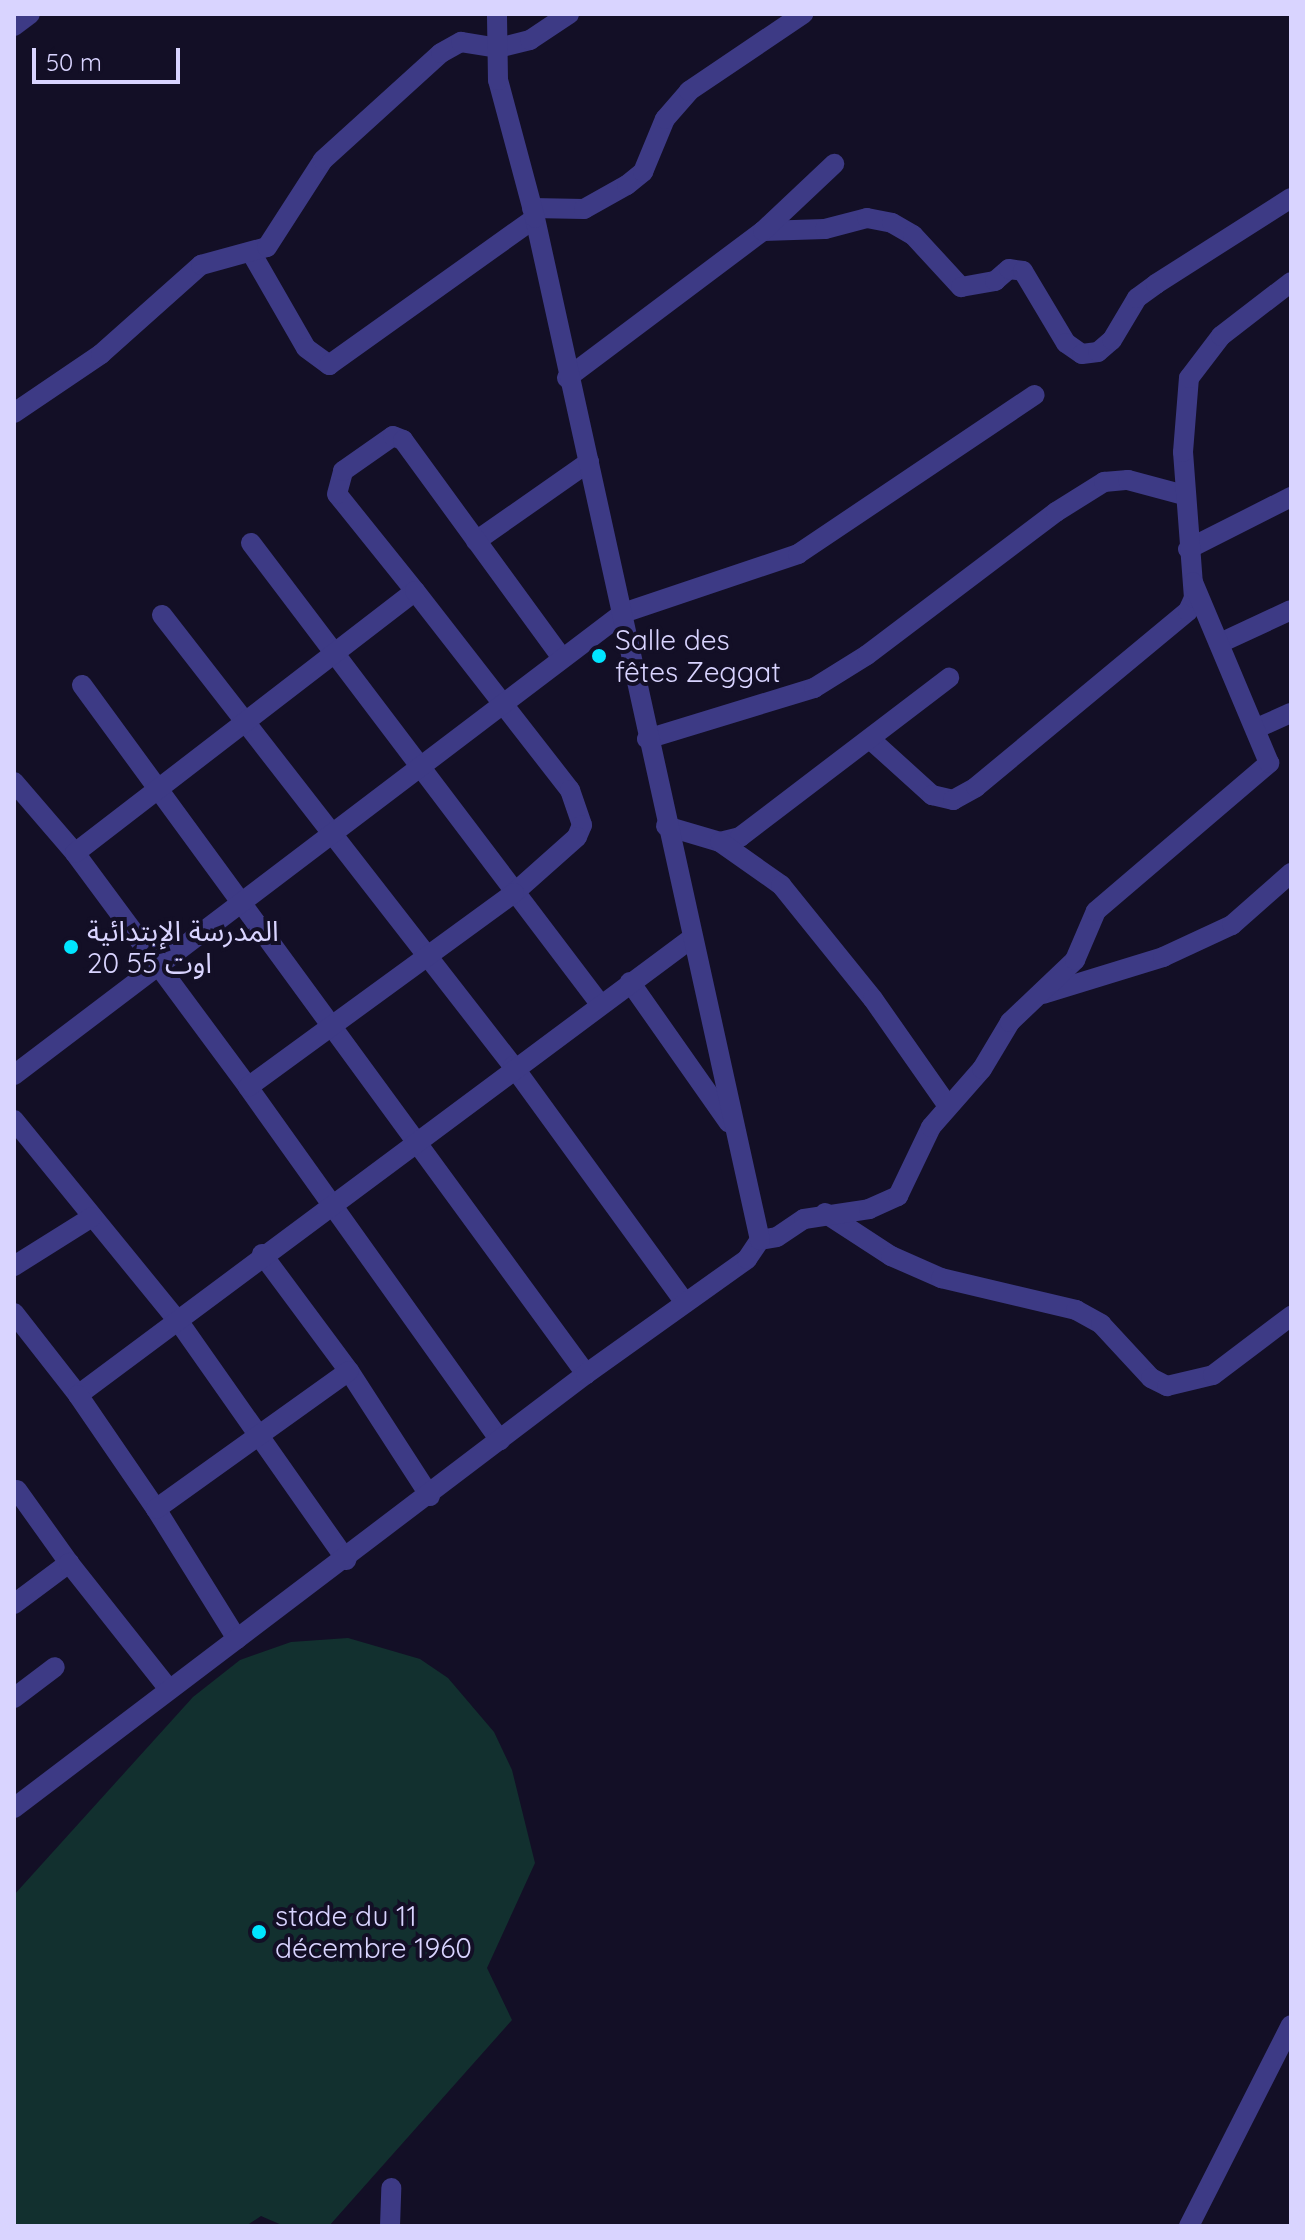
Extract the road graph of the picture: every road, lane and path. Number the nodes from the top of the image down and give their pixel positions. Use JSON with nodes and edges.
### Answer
{"nodes":[{"id":1,"x":30,"y":14,"type":"edge"},
{"id":2,"x":497,"y":14,"type":"edge"},
{"id":3,"x":569,"y":14,"type":"edge"},
{"id":4,"x":803,"y":14,"type":"edge"},
{"id":5,"x":14,"y":26,"type":"edge"},
{"id":6,"x":498,"y":48,"type":"junction"},
{"id":7,"x":834,"y":164,"type":"dead end"},
{"id":8,"x":1291,"y":198,"type":"edge"},
{"id":9,"x":534,"y":213,"type":"junction"},
{"id":10,"x":763,"y":231,"type":"junction"},
{"id":11,"x":252,"y":254,"type":"junction"},
{"id":12,"x":1291,"y":282,"type":"edge"},
{"id":13,"x":567,"y":378,"type":"junction"},
{"id":14,"x":1035,"y":395,"type":"dead end"},
{"id":15,"x":14,"y":413,"type":"edge"},
{"id":16,"x":589,"y":462,"type":"junction"},
{"id":17,"x":1184,"y":495,"type":"junction"},
{"id":18,"x":1291,"y":497,"type":"edge"},
{"id":19,"x":476,"y":541,"type":"junction"},
{"id":20,"x":251,"y":543,"type":"dead end"},
{"id":21,"x":1188,"y":549,"type":"junction"},
{"id":22,"x":1193,"y":582,"type":"junction"},
{"id":23,"x":415,"y":591,"type":"junction"},
{"id":24,"x":1291,"y":610,"type":"edge"},
{"id":25,"x":623,"y":613,"type":"junction"},
{"id":26,"x":162,"y":615,"type":"dead end"},
{"id":27,"x":1220,"y":643,"type":"junction"},
{"id":28,"x":332,"y":654,"type":"junction"},
{"id":29,"x":562,"y":658,"type":"junction"},
{"id":30,"x":949,"y":678,"type":"dead end"},
{"id":31,"x":82,"y":685,"type":"dead end"},
{"id":32,"x":503,"y":704,"type":"junction"},
{"id":33,"x":1291,"y":713,"type":"edge"},
{"id":34,"x":241,"y":721,"type":"junction"},
{"id":35,"x":1257,"y":728,"type":"junction"},
{"id":36,"x":647,"y":739,"type":"junction"},
{"id":37,"x":870,"y":739,"type":"junction"},
{"id":38,"x":424,"y":765,"type":"junction"},
{"id":39,"x":14,"y":782,"type":"edge"},
{"id":40,"x":161,"y":787,"type":"junction"},
{"id":41,"x":666,"y":826,"type":"junction"},
{"id":42,"x":330,"y":836,"type":"junction"},
{"id":43,"x":720,"y":842,"type":"junction"},
{"id":44,"x":75,"y":853,"type":"junction"},
{"id":45,"x":1291,"y":873,"type":"edge"},
{"id":46,"x":514,"y":893,"type":"junction"},
{"id":47,"x":243,"y":900,"type":"junction"},
{"id":48,"x":692,"y":938,"type":"junction"},
{"id":49,"x":427,"y":954,"type":"junction"},
{"id":50,"x":158,"y":965,"type":"junction"},
{"id":51,"x":630,"y":982,"type":"junction"},
{"id":52,"x":1038,"y":995,"type":"junction"},
{"id":53,"x":600,"y":1004,"type":"junction"},
{"id":54,"x":334,"y":1027,"type":"junction"},
{"id":55,"x":513,"y":1066,"type":"junction"},
{"id":56,"x":14,"y":1075,"type":"edge"},
{"id":57,"x":248,"y":1087,"type":"junction"},
{"id":58,"x":948,"y":1106,"type":"junction"},
{"id":59,"x":14,"y":1120,"type":"edge"},
{"id":60,"x":734,"y":1131,"type":"junction"},
{"id":61,"x":420,"y":1144,"type":"junction"},
{"id":62,"x":333,"y":1204,"type":"junction"},
{"id":63,"x":825,"y":1213,"type":"junction"},
{"id":64,"x":92,"y":1217,"type":"junction"},
{"id":65,"x":760,"y":1240,"type":"junction"},
{"id":66,"x":262,"y":1254,"type":"junction"},
{"id":67,"x":14,"y":1266,"type":"edge"},
{"id":68,"x":684,"y":1301,"type":"junction"},
{"id":69,"x":14,"y":1313,"type":"edge"},
{"id":70,"x":1291,"y":1316,"type":"edge"},
{"id":71,"x":179,"y":1322,"type":"junction"},
{"id":72,"x":349,"y":1371,"type":"junction"},
{"id":73,"x":586,"y":1374,"type":"junction"},
{"id":74,"x":78,"y":1395,"type":"junction"},
{"id":75,"x":260,"y":1435,"type":"junction"},
{"id":76,"x":500,"y":1440,"type":"junction"},
{"id":77,"x":15,"y":1489,"type":"edge"},
{"id":78,"x":430,"y":1496,"type":"junction"},
{"id":79,"x":156,"y":1509,"type":"junction"},
{"id":80,"x":346,"y":1560,"type":"junction"},
{"id":81,"x":69,"y":1563,"type":"junction"},
{"id":82,"x":14,"y":1604,"type":"edge"},
{"id":83,"x":237,"y":1639,"type":"junction"},
{"id":84,"x":55,"y":1667,"type":"dead end"},
{"id":85,"x":169,"y":1689,"type":"junction"},
{"id":86,"x":14,"y":1698,"type":"edge"},
{"id":87,"x":14,"y":1808,"type":"edge"},
{"id":88,"x":1291,"y":2025,"type":"edge"},
{"id":89,"x":391,"y":2188,"type":"dead end"},
{"id":90,"x":390,"y":2226,"type":"edge"},
{"id":91,"x":1189,"y":2226,"type":"edge"}],
"edges":[{"from":1,"to":5,"type":"street"},
{"from":2,"to":6,"type":"street"},
{"from":3,"to":6,"type":"street"},
{"from":4,"to":9,"type":"street"},
{"from":6,"to":9,"type":"street"},
{"from":6,"to":11,"type":"street"},
{"from":7,"to":10,"type":"street"},
{"from":8,"to":10,"type":"street"},
{"from":9,"to":11,"type":"street"},
{"from":9,"to":13,"type":"street"},
{"from":10,"to":13,"type":"street"},
{"from":11,"to":15,"type":"street"},
{"from":12,"to":17,"type":"street"},
{"from":13,"to":16,"type":"street"},
{"from":14,"to":25,"type":"street"},
{"from":16,"to":19,"type":"street"},
{"from":16,"to":25,"type":"street"},
{"from":17,"to":21,"type":"street"},
{"from":17,"to":36,"type":"street"},
{"from":18,"to":21,"type":"street"},
{"from":19,"to":23,"type":"street"},
{"from":19,"to":29,"type":"street"},
{"from":20,"to":28,"type":"street"},
{"from":21,"to":22,"type":"street"},
{"from":22,"to":27,"type":"street"},
{"from":22,"to":37,"type":"street"},
{"from":23,"to":28,"type":"street"},
{"from":23,"to":32,"type":"street"},
{"from":24,"to":27,"type":"street"},
{"from":25,"to":29,"type":"street"},
{"from":25,"to":36,"type":"street"},
{"from":26,"to":34,"type":"street"},
{"from":27,"to":35,"type":"street"},
{"from":28,"to":34,"type":"street"},
{"from":28,"to":38,"type":"street"},
{"from":29,"to":32,"type":"street"},
{"from":30,"to":37,"type":"street"},
{"from":31,"to":40,"type":"street"},
{"from":32,"to":38,"type":"street"},
{"from":32,"to":46,"type":"street"},
{"from":33,"to":35,"type":"street"},
{"from":34,"to":40,"type":"street"},
{"from":34,"to":42,"type":"street"},
{"from":35,"to":52,"type":"street"},
{"from":36,"to":41,"type":"street"},
{"from":37,"to":43,"type":"street"},
{"from":38,"to":42,"type":"street"},
{"from":38,"to":46,"type":"street"},
{"from":39,"to":44,"type":"street"},
{"from":40,"to":44,"type":"street"},
{"from":40,"to":47,"type":"street"},
{"from":41,"to":43,"type":"street"},
{"from":41,"to":48,"type":"street"},
{"from":42,"to":47,"type":"street"},
{"from":42,"to":49,"type":"street"},
{"from":43,"to":58,"type":"street"},
{"from":44,"to":50,"type":"street"},
{"from":45,"to":52,"type":"street"},
{"from":46,"to":49,"type":"street"},
{"from":46,"to":53,"type":"street"},
{"from":47,"to":50,"type":"street"},
{"from":47,"to":54,"type":"street"},
{"from":48,"to":51,"type":"street"},
{"from":48,"to":60,"type":"street"},
{"from":49,"to":54,"type":"street"},
{"from":49,"to":55,"type":"street"},
{"from":50,"to":56,"type":"street"},
{"from":50,"to":57,"type":"street"},
{"from":51,"to":53,"type":"street"},
{"from":51,"to":60,"type":"street"},
{"from":52,"to":58,"type":"street"},
{"from":53,"to":55,"type":"street"},
{"from":54,"to":57,"type":"street"},
{"from":54,"to":61,"type":"street"},
{"from":55,"to":61,"type":"street"},
{"from":55,"to":68,"type":"street"},
{"from":57,"to":62,"type":"street"},
{"from":58,"to":63,"type":"street"},
{"from":59,"to":64,"type":"street"},
{"from":60,"to":65,"type":"street"},
{"from":61,"to":62,"type":"street"},
{"from":61,"to":73,"type":"street"},
{"from":62,"to":66,"type":"street"},
{"from":62,"to":76,"type":"street"},
{"from":63,"to":65,"type":"street"},
{"from":63,"to":70,"type":"street"},
{"from":64,"to":67,"type":"street"},
{"from":64,"to":71,"type":"street"},
{"from":65,"to":68,"type":"street"},
{"from":66,"to":71,"type":"street"},
{"from":66,"to":72,"type":"street"},
{"from":68,"to":73,"type":"street"},
{"from":69,"to":74,"type":"street"},
{"from":71,"to":74,"type":"street"},
{"from":71,"to":75,"type":"street"},
{"from":72,"to":75,"type":"street"},
{"from":72,"to":78,"type":"street"},
{"from":73,"to":76,"type":"street"},
{"from":74,"to":79,"type":"street"},
{"from":75,"to":79,"type":"street"},
{"from":75,"to":80,"type":"street"},
{"from":76,"to":78,"type":"street"},
{"from":77,"to":81,"type":"street"},
{"from":78,"to":80,"type":"street"},
{"from":79,"to":83,"type":"street"},
{"from":80,"to":83,"type":"street"},
{"from":81,"to":82,"type":"street"},
{"from":81,"to":85,"type":"street"},
{"from":83,"to":85,"type":"street"},
{"from":84,"to":86,"type":"street"},
{"from":85,"to":87,"type":"street"},
{"from":88,"to":91,"type":"street"},
{"from":89,"to":90,"type":"street"}]}
